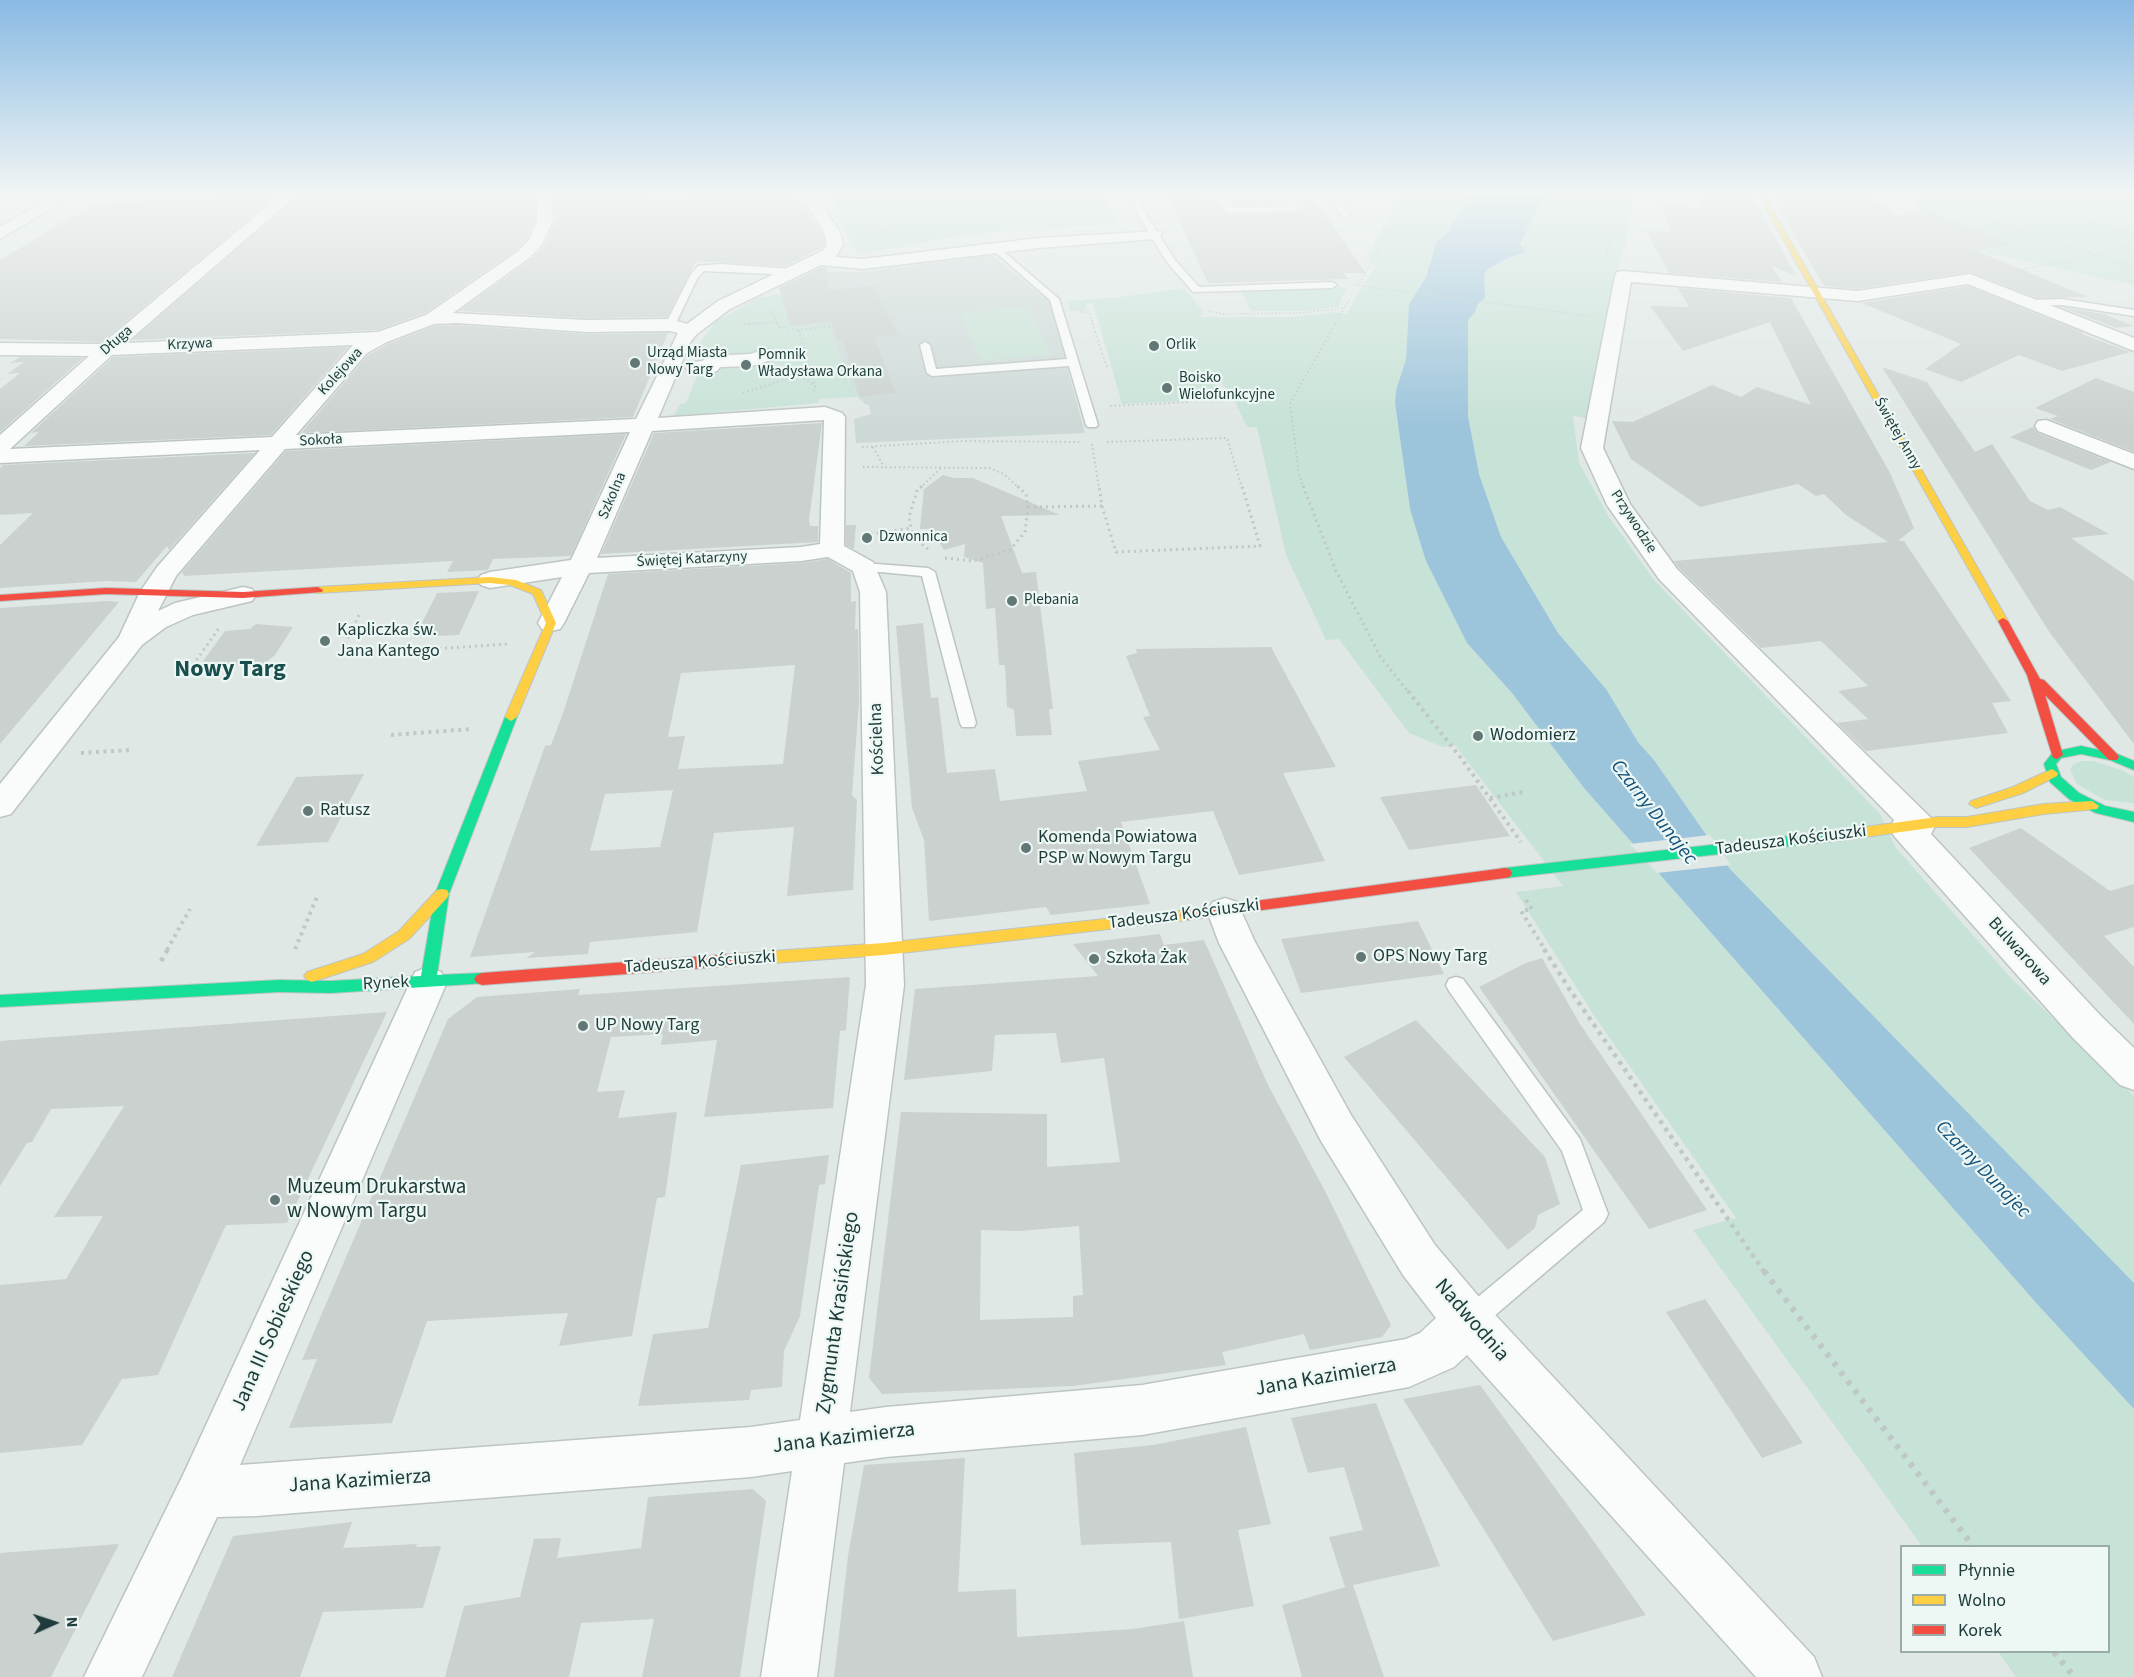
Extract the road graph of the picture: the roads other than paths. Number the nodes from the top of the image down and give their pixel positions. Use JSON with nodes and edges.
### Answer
{"nodes":[{"id":1,"x":200,"y":271,"type":"edge"},
{"id":2,"x":501,"y":271,"type":"edge"},
{"id":3,"x":698,"y":271,"type":"edge"},
{"id":4,"x":784,"y":271,"type":"edge"},
{"id":5,"x":1023,"y":271,"type":"edge"},
{"id":6,"x":1180,"y":271,"type":"edge"},
{"id":7,"x":1804,"y":271,"type":"edge"},
{"id":8,"x":795,"y":272,"type":"joint"},
{"id":9,"x":1332,"y":285,"type":"dead end"},
{"id":10,"x":1817,"y":294,"type":"junction"},
{"id":11,"x":2031,"y":303,"type":"junction"},
{"id":12,"x":2134,"y":313,"type":"edge"},
{"id":13,"x":432,"y":319,"type":"junction"},
{"id":14,"x":670,"y":325,"type":"junction"},
{"id":15,"x":690,"y":330,"type":"junction"},
{"id":16,"x":380,"y":338,"type":"junction"},
{"id":17,"x":925,"y":345,"type":"dead end"},
{"id":18,"x":2134,"y":345,"type":"edge"},
{"id":19,"x":0,"y":349,"type":"edge"},
{"id":20,"x":107,"y":350,"type":"junction"},
{"id":21,"x":767,"y":355,"type":"dead end"},
{"id":22,"x":1073,"y":362,"type":"junction"},
{"id":23,"x":695,"y":367,"type":"dead end"},
{"id":24,"x":1092,"y":425,"type":"dead end"},
{"id":25,"x":643,"y":426,"type":"junction"},
{"id":26,"x":2046,"y":426,"type":"dead end"},
{"id":27,"x":279,"y":443,"type":"junction"},
{"id":28,"x":0,"y":446,"type":"edge"},
{"id":29,"x":0,"y":456,"type":"edge"},
{"id":30,"x":2134,"y":462,"type":"edge"},
{"id":31,"x":832,"y":549,"type":"junction"},
{"id":32,"x":582,"y":566,"type":"junction"},
{"id":33,"x":864,"y":567,"type":"junction"},
{"id":34,"x":490,"y":580,"type":"junction"},
{"id":35,"x":153,"y":592,"type":"junction"},
{"id":36,"x":243,"y":595,"type":"junction"},
{"id":37,"x":0,"y":598,"type":"edge"},
{"id":38,"x":551,"y":623,"type":"junction"},
{"id":39,"x":132,"y":639,"type":"junction"},
{"id":40,"x":2033,"y":675,"type":"junction"},
{"id":41,"x":968,"y":723,"type":"dead end"},
{"id":42,"x":2058,"y":754,"type":"junction"},
{"id":43,"x":2113,"y":757,"type":"junction"},
{"id":44,"x":2134,"y":766,"type":"edge"},
{"id":45,"x":2052,"y":773,"type":"junction"},
{"id":46,"x":0,"y":806,"type":"edge"},
{"id":47,"x":2092,"y":806,"type":"junction"},
{"id":48,"x":2134,"y":817,"type":"edge"},
{"id":49,"x":1915,"y":826,"type":"junction"},
{"id":50,"x":442,"y":894,"type":"junction"},
{"id":51,"x":1225,"y":911,"type":"junction"},
{"id":52,"x":884,"y":949,"type":"junction"},
{"id":53,"x":428,"y":982,"type":"junction"},
{"id":54,"x":279,"y":986,"type":"junction"},
{"id":55,"x":1456,"y":986,"type":"dead end"},
{"id":56,"x":0,"y":1001,"type":"edge"},
{"id":57,"x":2134,"y":1073,"type":"edge"},
{"id":58,"x":1468,"y":1321,"type":"junction"},
{"id":59,"x":822,"y":1441,"type":"junction"},
{"id":60,"x":202,"y":1491,"type":"junction"},
{"id":61,"x":112,"y":1677,"type":"edge"},
{"id":62,"x":789,"y":1677,"type":"edge"},
{"id":63,"x":1794,"y":1677,"type":"edge"}],
"edges":[{"from":1,"to":20,"type":"street","name":"Długa"},
{"from":2,"to":13,"type":"street","name":"Kolejowa"},
{"from":3,"to":14,"type":"lane"},
{"from":4,"to":8,"type":"lane"},
{"from":5,"to":22,"type":"lane"},
{"from":6,"to":9,"type":"lane"},
{"from":7,"to":10,"type":"street","name":"Świętej Anny"},
{"from":8,"to":15,"type":"street"},
{"from":10,"to":11,"type":"street"},
{"from":10,"to":40,"type":"street","name":"Świętej Anny"},
{"from":10,"to":49,"type":"street","name":"Przywodzie"},
{"from":11,"to":12,"type":"lane"},
{"from":11,"to":18,"type":"street"},
{"from":13,"to":14,"type":"street"},
{"from":13,"to":16,"type":"street","name":"Kolejowa"},
{"from":14,"to":15,"type":"street"},
{"from":15,"to":25,"type":"street","name":"Szkolna"},
{"from":16,"to":20,"type":"street","name":"Krzywa"},
{"from":16,"to":27,"type":"street","name":"Kolejowa"},
{"from":17,"to":22,"type":"lane"},
{"from":19,"to":20,"type":"street","name":"Krzywa"},
{"from":20,"to":28,"type":"street","name":"Długa"},
{"from":21,"to":23,"type":"street"},
{"from":22,"to":24,"type":"lane"},
{"from":25,"to":27,"type":"street","name":"Sokoła"},
{"from":25,"to":31,"type":"street"},
{"from":25,"to":32,"type":"street","name":"Szkolna"},
{"from":26,"to":30,"type":"street"},
{"from":27,"to":29,"type":"street","name":"Sokoła"},
{"from":27,"to":35,"type":"street","name":"Kolejowa"},
{"from":31,"to":32,"type":"street","name":"Świętej Katarzyny"},
{"from":31,"to":33,"type":"street"},
{"from":32,"to":34,"type":"street"},
{"from":32,"to":38,"type":"street","name":"Rynek"},
{"from":33,"to":41,"type":"lane"},
{"from":33,"to":52,"type":"street","name":"Kościelna"},
{"from":34,"to":36,"type":"street"},
{"from":34,"to":38,"type":"street"},
{"from":35,"to":36,"type":"street"},
{"from":35,"to":37,"type":"street"},
{"from":35,"to":39,"type":"street"},
{"from":36,"to":39,"type":"street"},
{"from":38,"to":50,"type":"street","name":"Rynek"},
{"from":39,"to":46,"type":"street"},
{"from":40,"to":42,"type":"street","name":"Świętej Anny"},
{"from":40,"to":43,"type":"street","name":"Świętej Anny"},
{"from":42,"to":43,"type":"street"},
{"from":42,"to":45,"type":"street"},
{"from":43,"to":44,"type":"street"},
{"from":45,"to":47,"type":"street"},
{"from":45,"to":49,"type":"street","name":"Tadeusza Kościuszki"},
{"from":47,"to":48,"type":"street"},
{"from":47,"to":49,"type":"street","name":"Tadeusza Kościuszki"},
{"from":49,"to":51,"type":"street","name":"Tadeusza Kościuszki"},
{"from":49,"to":57,"type":"street","name":"Bulwarowa"},
{"from":50,"to":53,"type":"street","name":"Rynek"},
{"from":50,"to":54,"type":"street"},
{"from":51,"to":52,"type":"street","name":"Tadeusza Kościuszki"},
{"from":51,"to":58,"type":"street","name":"Nadwodnia"},
{"from":52,"to":53,"type":"street","name":"Tadeusza Kościuszki"},
{"from":52,"to":59,"type":"street","name":"Zygmunta Krasińskiego"},
{"from":53,"to":54,"type":"street","name":"Rynek"},
{"from":53,"to":60,"type":"street","name":"Jana III Sobieskiego"},
{"from":54,"to":56,"type":"street","name":"Rynek"},
{"from":55,"to":58,"type":"lane"},
{"from":58,"to":59,"type":"street","name":"Jana Kazimierza"},
{"from":58,"to":63,"type":"street","name":"Nadwodnia"},
{"from":59,"to":60,"type":"street","name":"Jana Kazimierza"},
{"from":59,"to":62,"type":"street","name":"Zygmunta Krasińskiego"},
{"from":60,"to":61,"type":"street","name":"Jana III Sobieskiego"}]}
